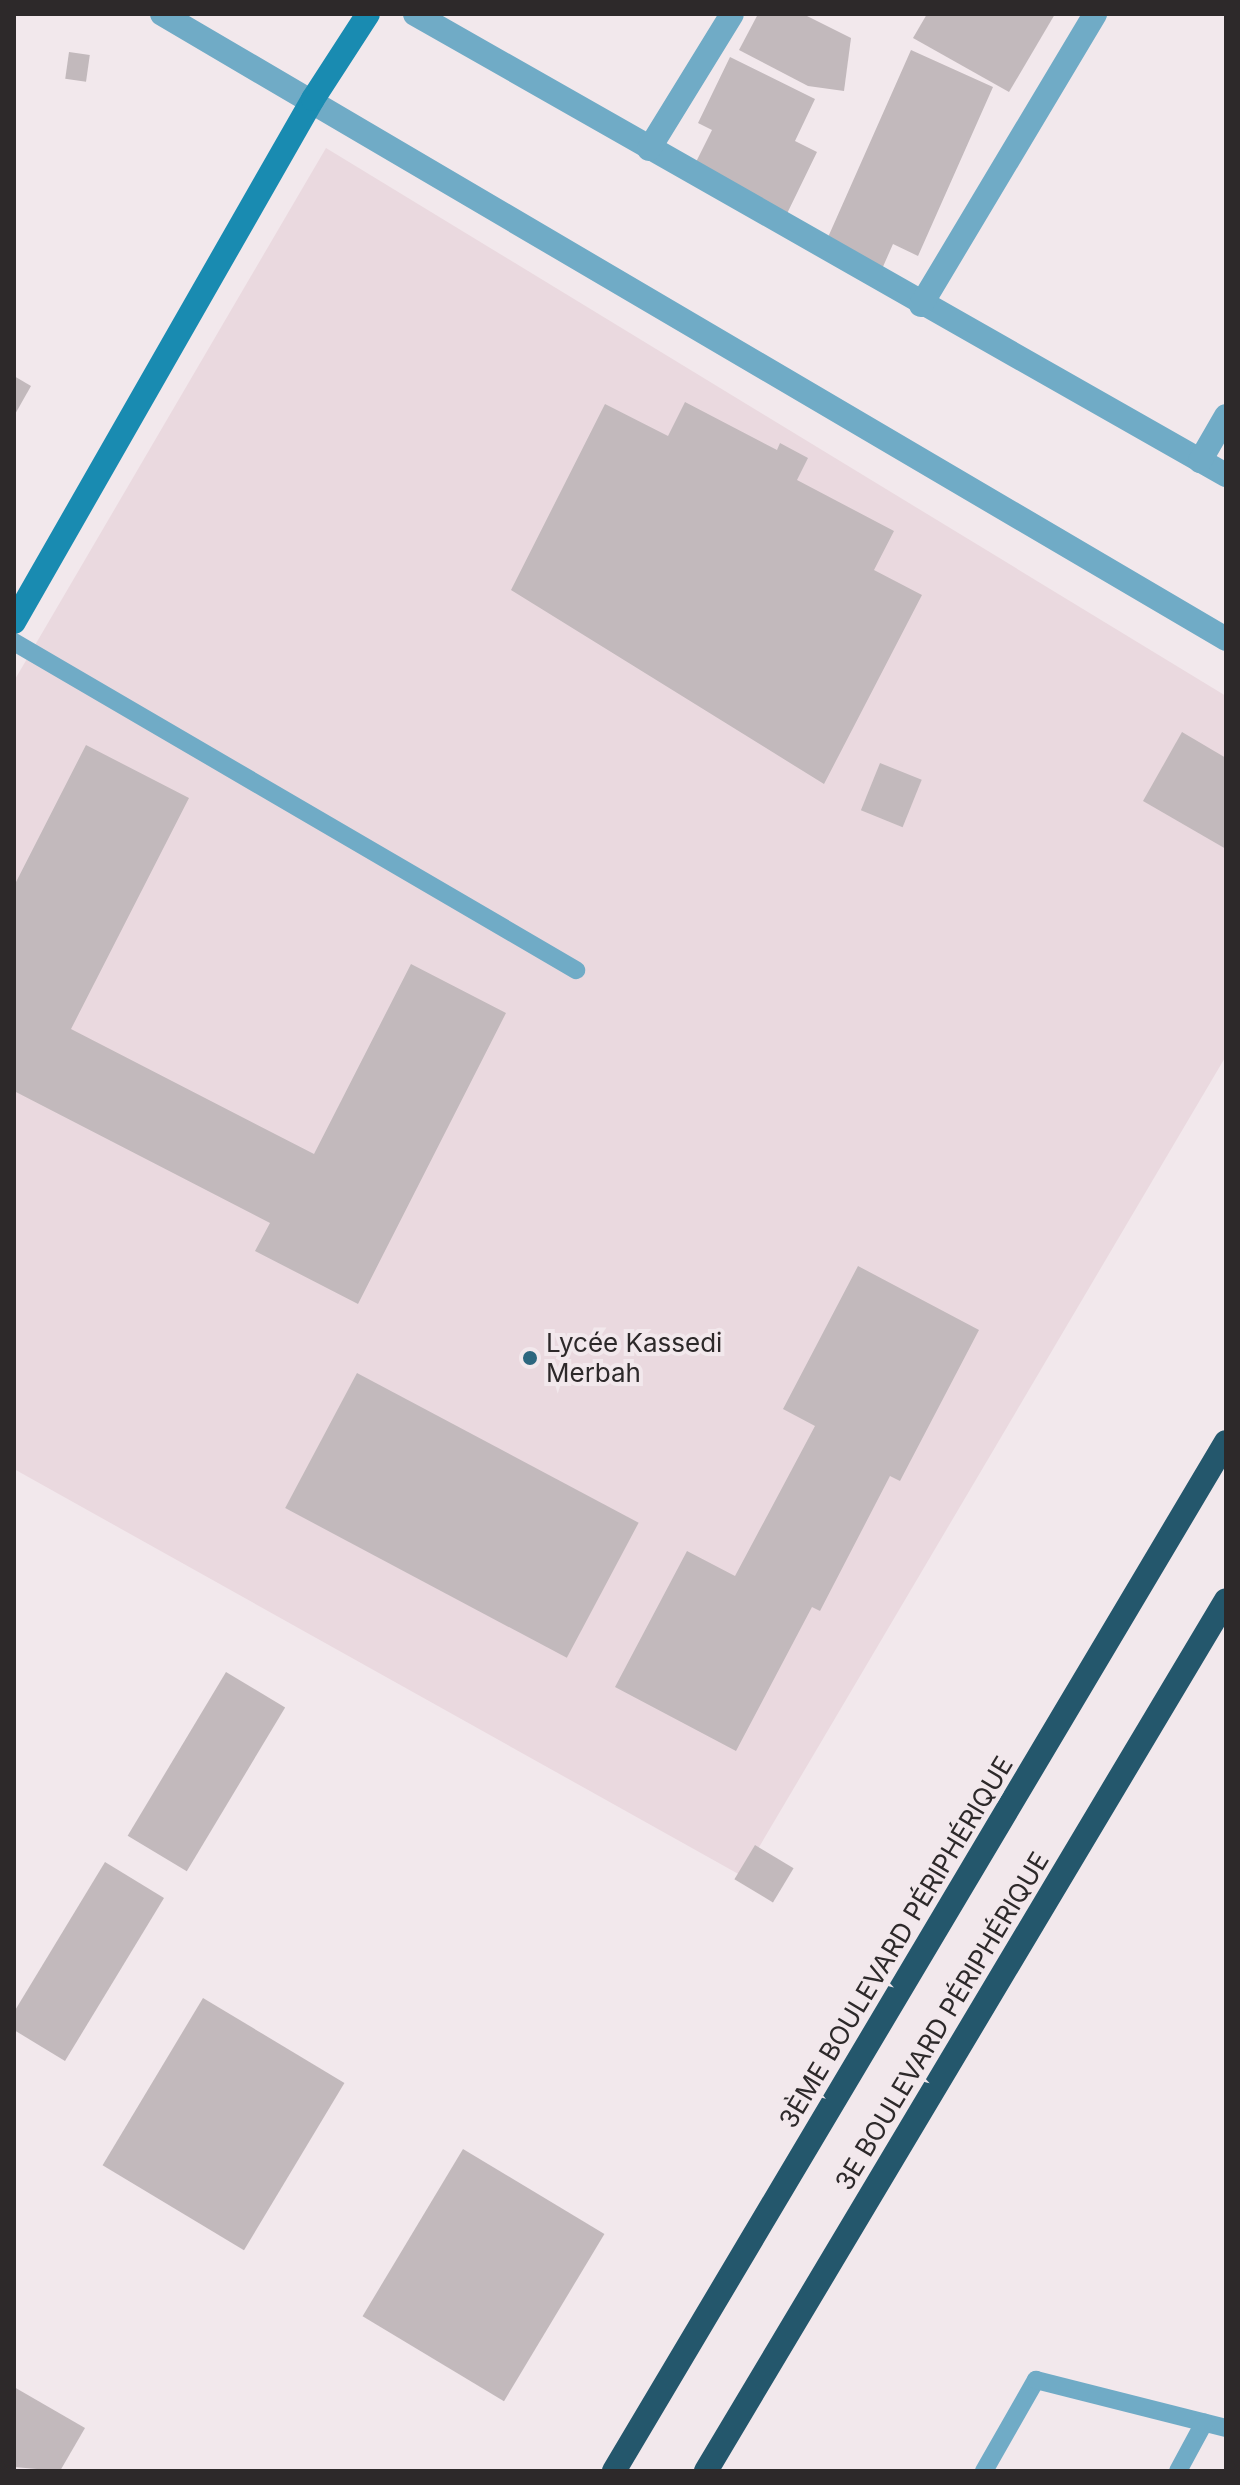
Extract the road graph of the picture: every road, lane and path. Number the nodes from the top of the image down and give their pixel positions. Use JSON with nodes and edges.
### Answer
{"nodes":[{"id":1,"x":162,"y":14,"type":"edge"},
{"id":2,"x":368,"y":14,"type":"edge"},
{"id":3,"x":415,"y":14,"type":"edge"},
{"id":4,"x":732,"y":14,"type":"edge"},
{"id":5,"x":1095,"y":14,"type":"edge"},
{"id":6,"x":313,"y":99,"type":"junction"},
{"id":7,"x":649,"y":149,"type":"junction"},
{"id":8,"x":921,"y":305,"type":"junction"},
{"id":9,"x":1226,"y":416,"type":"edge"},
{"id":10,"x":1200,"y":461,"type":"junction"},
{"id":11,"x":1226,"y":475,"type":"edge"},
{"id":12,"x":14,"y":622,"type":"edge"},
{"id":13,"x":1226,"y":639,"type":"edge"},
{"id":14,"x":14,"y":642,"type":"edge"},
{"id":15,"x":576,"y":970,"type":"dead end"},
{"id":16,"x":1226,"y":1442,"type":"edge"},
{"id":17,"x":1226,"y":1600,"type":"edge"},
{"id":18,"x":1204,"y":2423,"type":"junction"},
{"id":19,"x":1226,"y":2428,"type":"edge"},
{"id":20,"x":614,"y":2471,"type":"edge"},
{"id":21,"x":706,"y":2471,"type":"edge"},
{"id":22,"x":984,"y":2471,"type":"edge"},
{"id":23,"x":1178,"y":2471,"type":"edge"}],
"edges":[{"from":1,"to":6,"type":"street"},
{"from":2,"to":6,"type":"street"},
{"from":3,"to":7,"type":"street"},
{"from":4,"to":7,"type":"street"},
{"from":5,"to":8,"type":"street"},
{"from":6,"to":12,"type":"street"},
{"from":6,"to":13,"type":"street"},
{"from":7,"to":8,"type":"street"},
{"from":8,"to":10,"type":"street"},
{"from":9,"to":10,"type":"street"},
{"from":10,"to":11,"type":"street"},
{"from":14,"to":15,"type":"lane"},
{"from":16,"to":20,"type":"highway","name":"3ÈME BOULEVARD PÉRIPHÉRIQUE"},
{"from":17,"to":21,"type":"highway","name":"3E BOULEVARD PÉRIPHÉRIQUE"},
{"from":18,"to":19,"type":"lane"},
{"from":18,"to":22,"type":"lane"},
{"from":18,"to":23,"type":"lane"}]}
